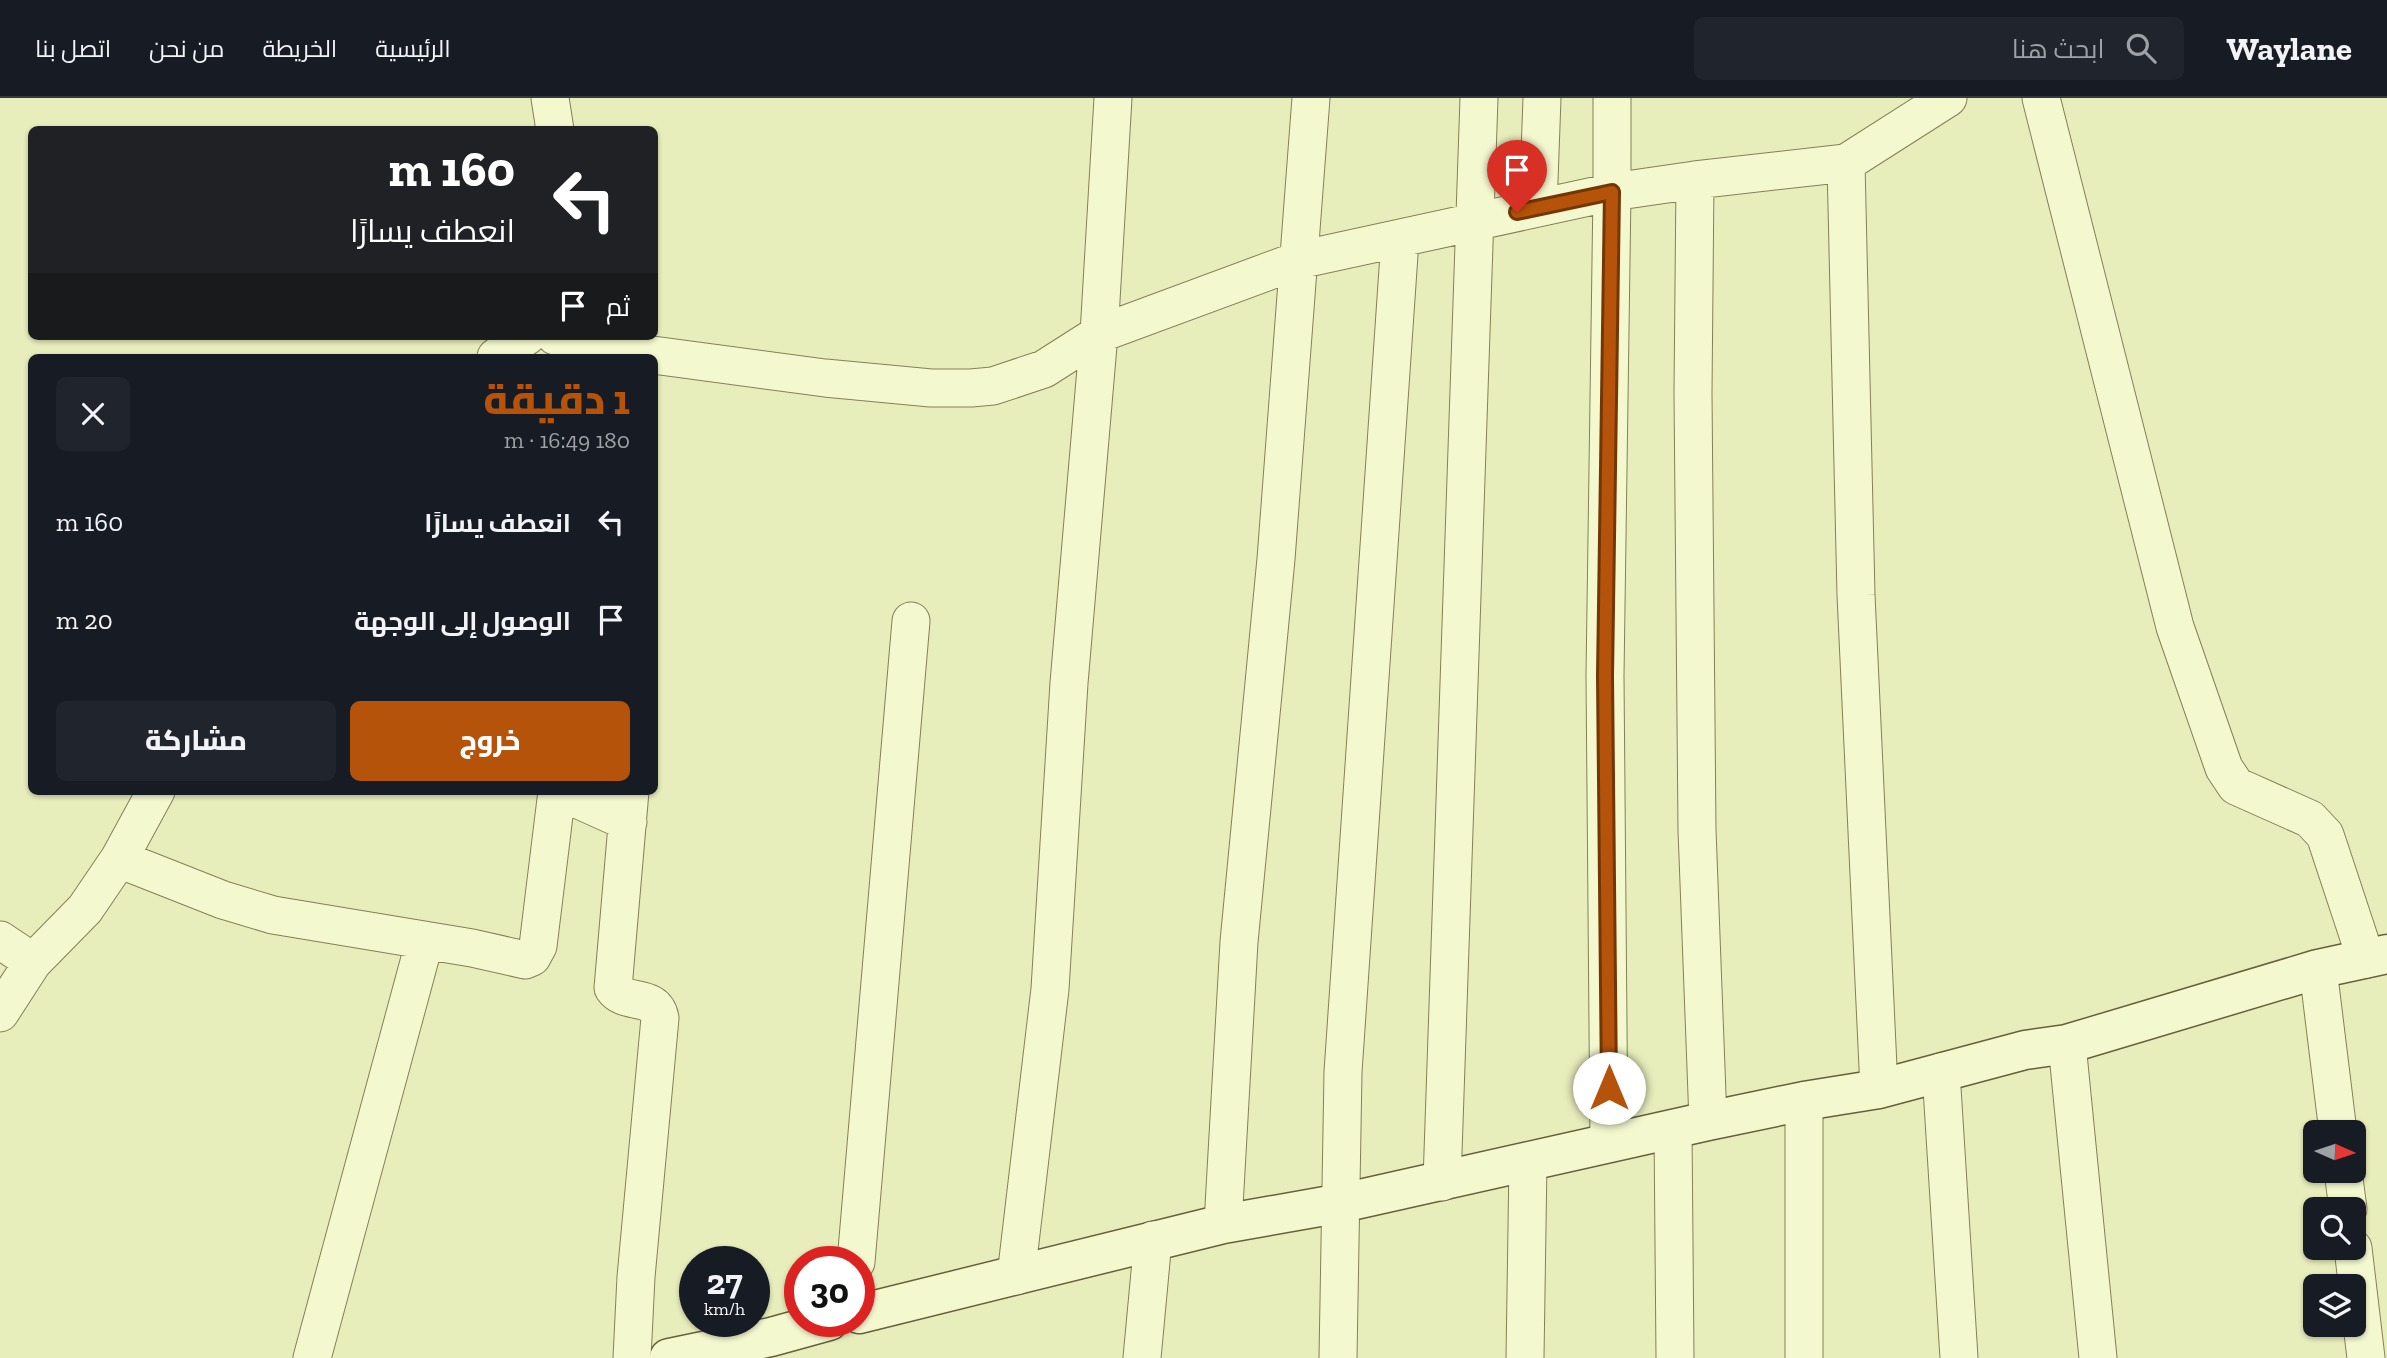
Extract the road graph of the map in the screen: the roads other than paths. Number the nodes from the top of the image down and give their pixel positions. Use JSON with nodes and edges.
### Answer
{"nodes":[{"id":1,"x":550,"y":98,"type":"edge"},
{"id":2,"x":1113,"y":98,"type":"edge"},
{"id":3,"x":1311,"y":98,"type":"edge"},
{"id":4,"x":1479,"y":98,"type":"edge"},
{"id":5,"x":1542,"y":98,"type":"edge"},
{"id":6,"x":1612,"y":98,"type":"edge"},
{"id":7,"x":1948,"y":98,"type":"edge"},
{"id":8,"x":2041,"y":98,"type":"edge"},
{"id":9,"x":554,"y":126,"type":"edge"},
{"id":10,"x":1846,"y":163,"type":"junction"},
{"id":11,"x":1695,"y":180,"type":"junction"},
{"id":12,"x":1612,"y":192,"type":"junction"},
{"id":13,"x":1538,"y":208,"type":"junction"},
{"id":14,"x":1475,"y":222,"type":"junction"},
{"id":15,"x":1400,"y":240,"type":"junction"},
{"id":16,"x":1299,"y":260,"type":"junction"},
{"id":17,"x":1099,"y":334,"type":"junction"},
{"id":18,"x":521,"y":340,"type":"edge"},
{"id":19,"x":571,"y":340,"type":"edge"},
{"id":20,"x":500,"y":354,"type":"edge"},
{"id":21,"x":642,"y":354,"type":"edge"},
{"id":22,"x":658,"y":356,"type":"edge"},
{"id":23,"x":911,"y":621,"type":"dead end"},
{"id":24,"x":154,"y":795,"type":"edge"},
{"id":25,"x":557,"y":795,"type":"edge"},
{"id":26,"x":577,"y":795,"type":"edge"},
{"id":27,"x":629,"y":806,"type":"edge"},
{"id":28,"x":119,"y":859,"type":"junction"},
{"id":29,"x":0,"y":940,"type":"edge"},
{"id":30,"x":425,"y":940,"type":"junction"},
{"id":31,"x":2376,"y":957,"type":"edge"},
{"id":32,"x":33,"y":962,"type":"junction"},
{"id":33,"x":2318,"y":969,"type":"junction"},
{"id":34,"x":0,"y":1013,"type":"edge"},
{"id":35,"x":2067,"y":1044,"type":"junction"},
{"id":36,"x":1941,"y":1072,"type":"junction"},
{"id":37,"x":1879,"y":1089,"type":"junction"},
{"id":38,"x":1804,"y":1101,"type":"junction"},
{"id":39,"x":2337,"y":1120,"type":"edge"},
{"id":40,"x":1691,"y":1125,"type":"junction"},
{"id":41,"x":1609,"y":1143,"type":"junction"},
{"id":42,"x":1528,"y":1162,"type":"junction"},
{"id":43,"x":1442,"y":1182,"type":"junction"},
{"id":44,"x":1342,"y":1203,"type":"junction"},
{"id":45,"x":1223,"y":1224,"type":"junction"},
{"id":46,"x":1153,"y":1240,"type":"junction"},
{"id":47,"x":857,"y":1246,"type":"edge"},
{"id":48,"x":2354,"y":1260,"type":"edge"},
{"id":49,"x":1016,"y":1276,"type":"junction"},
{"id":50,"x":875,"y":1310,"type":"edge"},
{"id":51,"x":784,"y":1333,"type":"edge"},
{"id":52,"x":312,"y":1358,"type":"edge"},
{"id":53,"x":632,"y":1358,"type":"edge"},
{"id":54,"x":669,"y":1358,"type":"edge"},
{"id":55,"x":1142,"y":1358,"type":"edge"},
{"id":56,"x":1338,"y":1358,"type":"edge"},
{"id":57,"x":1525,"y":1358,"type":"edge"},
{"id":58,"x":1675,"y":1358,"type":"edge"},
{"id":59,"x":1804,"y":1358,"type":"edge"},
{"id":60,"x":1959,"y":1358,"type":"edge"},
{"id":61,"x":2098,"y":1358,"type":"edge"},
{"id":62,"x":2366,"y":1358,"type":"edge"}],
"edges":[{"from":1,"to":9,"type":"street"},
{"from":2,"to":17,"type":"street"},
{"from":3,"to":16,"type":"street"},
{"from":4,"to":14,"type":"street"},
{"from":5,"to":13,"type":"street"},
{"from":6,"to":12,"type":"street"},
{"from":7,"to":10,"type":"street"},
{"from":8,"to":31,"type":"street"},
{"from":10,"to":11,"type":"street"},
{"from":10,"to":37,"type":"street"},
{"from":11,"to":12,"type":"street"},
{"from":11,"to":40,"type":"street"},
{"from":12,"to":13,"type":"street"},
{"from":12,"to":41,"type":"street"},
{"from":13,"to":14,"type":"street"},
{"from":14,"to":15,"type":"street"},
{"from":14,"to":43,"type":"street"},
{"from":15,"to":16,"type":"street"},
{"from":15,"to":44,"type":"street"},
{"from":16,"to":17,"type":"street"},
{"from":16,"to":45,"type":"street"},
{"from":17,"to":22,"type":"street"},
{"from":17,"to":49,"type":"street"},
{"from":18,"to":20,"type":"street"},
{"from":19,"to":21,"type":"street"},
{"from":23,"to":47,"type":"street"},
{"from":24,"to":28,"type":"street"},
{"from":25,"to":30,"type":"street"},
{"from":26,"to":27,"type":"street"},
{"from":27,"to":53,"type":"street"},
{"from":28,"to":30,"type":"street"},
{"from":28,"to":32,"type":"street"},
{"from":29,"to":32,"type":"street"},
{"from":30,"to":52,"type":"street"},
{"from":31,"to":33,"type":"street"},
{"from":32,"to":34,"type":"street"},
{"from":33,"to":35,"type":"street"},
{"from":33,"to":39,"type":"street"},
{"from":35,"to":36,"type":"street"},
{"from":35,"to":61,"type":"street"},
{"from":36,"to":37,"type":"street"},
{"from":36,"to":60,"type":"street"},
{"from":37,"to":38,"type":"street"},
{"from":38,"to":40,"type":"street"},
{"from":38,"to":59,"type":"street"},
{"from":40,"to":41,"type":"street"},
{"from":40,"to":58,"type":"street"},
{"from":41,"to":42,"type":"street"},
{"from":42,"to":43,"type":"street"},
{"from":42,"to":57,"type":"street"},
{"from":43,"to":44,"type":"street"},
{"from":44,"to":45,"type":"street"},
{"from":44,"to":56,"type":"street"},
{"from":45,"to":46,"type":"street"},
{"from":46,"to":49,"type":"street"},
{"from":46,"to":55,"type":"street"},
{"from":48,"to":62,"type":"street"},
{"from":49,"to":50,"type":"street"},
{"from":51,"to":54,"type":"street"}]}
